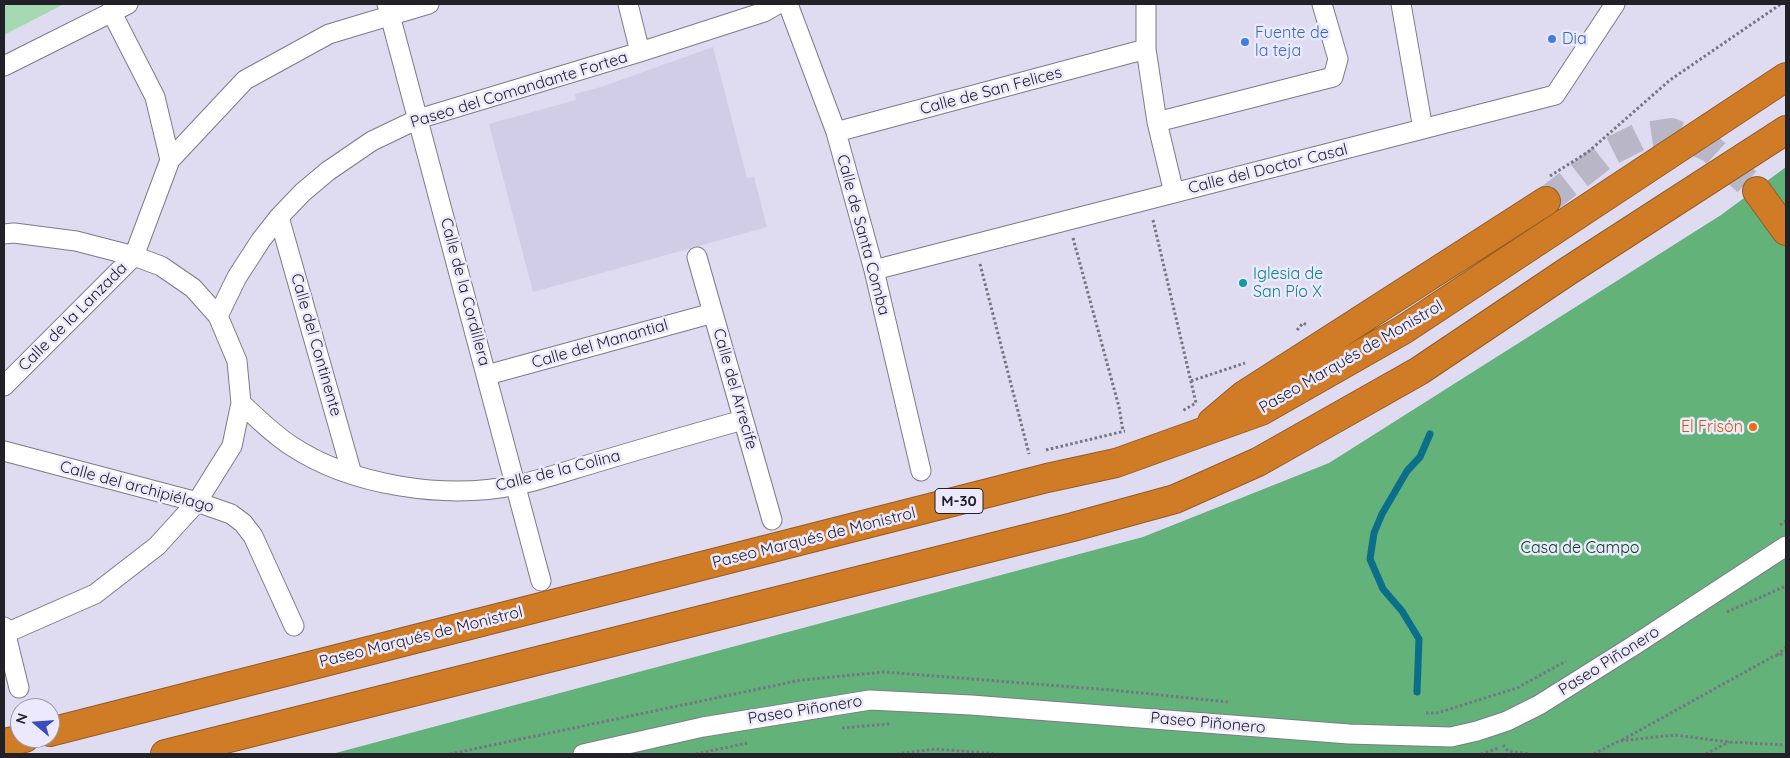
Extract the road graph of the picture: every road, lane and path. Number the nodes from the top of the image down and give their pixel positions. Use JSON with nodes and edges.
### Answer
{"nodes":[{"id":1,"x":429,"y":4,"type":"edge"},
{"id":2,"x":628,"y":4,"type":"edge"},
{"id":3,"x":778,"y":4,"type":"edge"},
{"id":4,"x":788,"y":4,"type":"edge"},
{"id":5,"x":1146,"y":4,"type":"edge"},
{"id":6,"x":1322,"y":4,"type":"edge"},
{"id":7,"x":1401,"y":4,"type":"edge"},
{"id":8,"x":1615,"y":4,"type":"edge"},
{"id":9,"x":1781,"y":4,"type":"edge"},
{"id":10,"x":120,"y":8,"type":"edge"},
{"id":11,"x":389,"y":10,"type":"edge"},
{"id":12,"x":1146,"y":49,"type":"junction"},
{"id":13,"x":640,"y":52,"type":"junction"},
{"id":14,"x":4,"y":66,"type":"edge"},
{"id":15,"x":1786,"y":77,"type":"edge"},
{"id":16,"x":418,"y":119,"type":"junction"},
{"id":17,"x":1157,"y":122,"type":"junction"},
{"id":18,"x":1423,"y":129,"type":"junction"},
{"id":19,"x":1786,"y":130,"type":"edge"},
{"id":20,"x":836,"y":132,"type":"junction"},
{"id":21,"x":170,"y":160,"type":"junction"},
{"id":22,"x":1546,"y":190,"type":"joint"},
{"id":23,"x":1757,"y":191,"type":"tunnel mouth"},
{"id":24,"x":1174,"y":193,"type":"junction"},
{"id":25,"x":1149,"y":200,"type":"junction"},
{"id":26,"x":279,"y":217,"type":"junction"},
{"id":27,"x":1068,"y":220,"type":"junction"},
{"id":28,"x":1786,"y":231,"type":"edge"},
{"id":29,"x":4,"y":234,"type":"edge"},
{"id":30,"x":975,"y":244,"type":"junction"},
{"id":31,"x":134,"y":256,"type":"junction"},
{"id":32,"x":697,"y":257,"type":"dead end"},
{"id":33,"x":874,"y":270,"type":"junction"},
{"id":34,"x":713,"y":312,"type":"junction"},
{"id":35,"x":218,"y":316,"type":"junction"},
{"id":36,"x":487,"y":375,"type":"junction"},
{"id":37,"x":4,"y":386,"type":"edge"},
{"id":38,"x":241,"y":403,"type":"junction"},
{"id":39,"x":1181,"y":411,"type":"dead end"},
{"id":40,"x":743,"y":420,"type":"junction"},
{"id":41,"x":1132,"y":429,"type":"dead end"},
{"id":42,"x":1123,"y":431,"type":"junction"},
{"id":43,"x":1201,"y":432,"type":"junction"},
{"id":44,"x":4,"y":451,"type":"edge"},
{"id":45,"x":921,"y":471,"type":"dead end"},
{"id":46,"x":352,"y":474,"type":"junction"},
{"id":47,"x":517,"y":485,"type":"junction"},
{"id":48,"x":197,"y":502,"type":"junction"},
{"id":49,"x":772,"y":520,"type":"dead end"},
{"id":50,"x":1786,"y":546,"type":"edge"},
{"id":51,"x":541,"y":581,"type":"dead end"},
{"id":52,"x":294,"y":626,"type":"dead end"},
{"id":53,"x":4,"y":631,"type":"edge"},
{"id":54,"x":1786,"y":647,"type":"edge"},
{"id":55,"x":1786,"y":653,"type":"edge"},
{"id":56,"x":1774,"y":656,"type":"junction"},
{"id":57,"x":19,"y":688,"type":"dead end"},
{"id":58,"x":897,"y":723,"type":"dead end"},
{"id":59,"x":836,"y":728,"type":"dead end"},
{"id":60,"x":60,"y":729,"type":"edge"},
{"id":61,"x":754,"y":741,"type":"dead end"},
{"id":62,"x":1619,"y":741,"type":"junction"},
{"id":63,"x":1729,"y":742,"type":"junction"},
{"id":64,"x":1503,"y":745,"type":"dead end"},
{"id":65,"x":1786,"y":746,"type":"edge"},
{"id":66,"x":166,"y":754,"type":"edge"},
{"id":67,"x":583,"y":754,"type":"edge"},
{"id":68,"x":696,"y":754,"type":"edge"},
{"id":69,"x":897,"y":754,"type":"edge"},
{"id":70,"x":998,"y":754,"type":"edge"},
{"id":71,"x":1530,"y":754,"type":"edge"},
{"id":72,"x":1594,"y":754,"type":"edge"},
{"id":73,"x":1706,"y":754,"type":"edge"}],
"edges":[{"from":1,"to":11,"type":"street","name":"Calle de la Lanzada"},
{"from":2,"to":13,"type":"street"},
{"from":3,"to":13,"type":"street","name":"Paseo del Comandante Fortea"},
{"from":4,"to":20,"type":"street","name":"Calle de Santa Comba"},
{"from":5,"to":12,"type":"street"},
{"from":6,"to":17,"type":"street"},
{"from":7,"to":18,"type":"street"},
{"from":8,"to":18,"type":"street","name":"Calle del Doctor Casal"},
{"from":9,"to":22,"type":"path"},
{"from":10,"to":14,"type":"street"},
{"from":10,"to":21,"type":"street"},
{"from":11,"to":16,"type":"street","name":"Calle de la Cordillera"},
{"from":11,"to":21,"type":"street","name":"Calle de la Lanzada"},
{"from":12,"to":17,"type":"street"},
{"from":12,"to":20,"type":"street","name":"Calle de San Felices"},
{"from":13,"to":16,"type":"street","name":"Paseo del Comandante Fortea"},
{"from":15,"to":43,"type":"highway","name":"Paseo Marqués de Monistrol","number":"M-30"},
{"from":16,"to":26,"type":"street","name":"Paseo del Comandante Fortea"},
{"from":16,"to":36,"type":"street","name":"Calle de la Cordillera"},
{"from":17,"to":24,"type":"street"},
{"from":18,"to":24,"type":"street","name":"Calle del Doctor Casal"},
{"from":19,"to":66,"type":"highway"},
{"from":20,"to":33,"type":"street","name":"Calle de Santa Comba"},
{"from":21,"to":31,"type":"street","name":"Calle de la Lanzada"},
{"from":22,"to":43,"type":"highway"},
{"from":23,"to":28,"type":"highway"},
{"from":24,"to":25,"type":"street","name":"Calle del Doctor Casal"},
{"from":25,"to":27,"type":"street","name":"Calle del Doctor Casal"},
{"from":25,"to":39,"type":"path"},
{"from":26,"to":35,"type":"street","name":"Paseo del Comandante Fortea"},
{"from":26,"to":46,"type":"street","name":"Calle del Continente"},
{"from":27,"to":30,"type":"street","name":"Calle del Doctor Casal"},
{"from":27,"to":42,"type":"path"},
{"from":29,"to":31,"type":"street"},
{"from":30,"to":33,"type":"street","name":"Calle del Doctor Casal"},
{"from":30,"to":42,"type":"path"},
{"from":31,"to":35,"type":"street"},
{"from":31,"to":37,"type":"street","name":"Calle de la Lanzada"},
{"from":32,"to":34,"type":"street","name":"Calle del Arrecife"},
{"from":33,"to":45,"type":"street","name":"Calle de Santa Comba"},
{"from":34,"to":36,"type":"street","name":"Calle del Manantial"},
{"from":34,"to":40,"type":"street","name":"Calle del Arrecife"},
{"from":35,"to":38,"type":"street"},
{"from":36,"to":47,"type":"street","name":"Calle de la Cordillera"},
{"from":38,"to":46,"type":"street","name":"Calle de la Colina"},
{"from":38,"to":48,"type":"street"},
{"from":40,"to":47,"type":"street","name":"Calle de la Colina"},
{"from":40,"to":49,"type":"street","name":"Calle del Arrecife"},
{"from":41,"to":42,"type":"path"},
{"from":43,"to":60,"type":"highway","name":"Paseo Marqués de Monistrol","number":"M-30"},
{"from":44,"to":48,"type":"street","name":"Calle del archipiélago"},
{"from":46,"to":47,"type":"street","name":"Calle de la Colina"},
{"from":47,"to":51,"type":"street","name":"Calle de la Cordillera"},
{"from":48,"to":52,"type":"street","name":"Calle del archipiélago"},
{"from":48,"to":53,"type":"street"},
{"from":50,"to":67,"type":"street","name":"Paseo Piñonero"},
{"from":53,"to":57,"type":"street"},
{"from":54,"to":56,"type":"path"},
{"from":55,"to":56,"type":"path"},
{"from":56,"to":62,"type":"path"},
{"from":58,"to":59,"type":"path"},
{"from":61,"to":68,"type":"path"},
{"from":62,"to":63,"type":"path"},
{"from":62,"to":72,"type":"path"},
{"from":63,"to":65,"type":"path"},
{"from":63,"to":73,"type":"path"},
{"from":64,"to":71,"type":"path"},
{"from":69,"to":70,"type":"path"}]}
